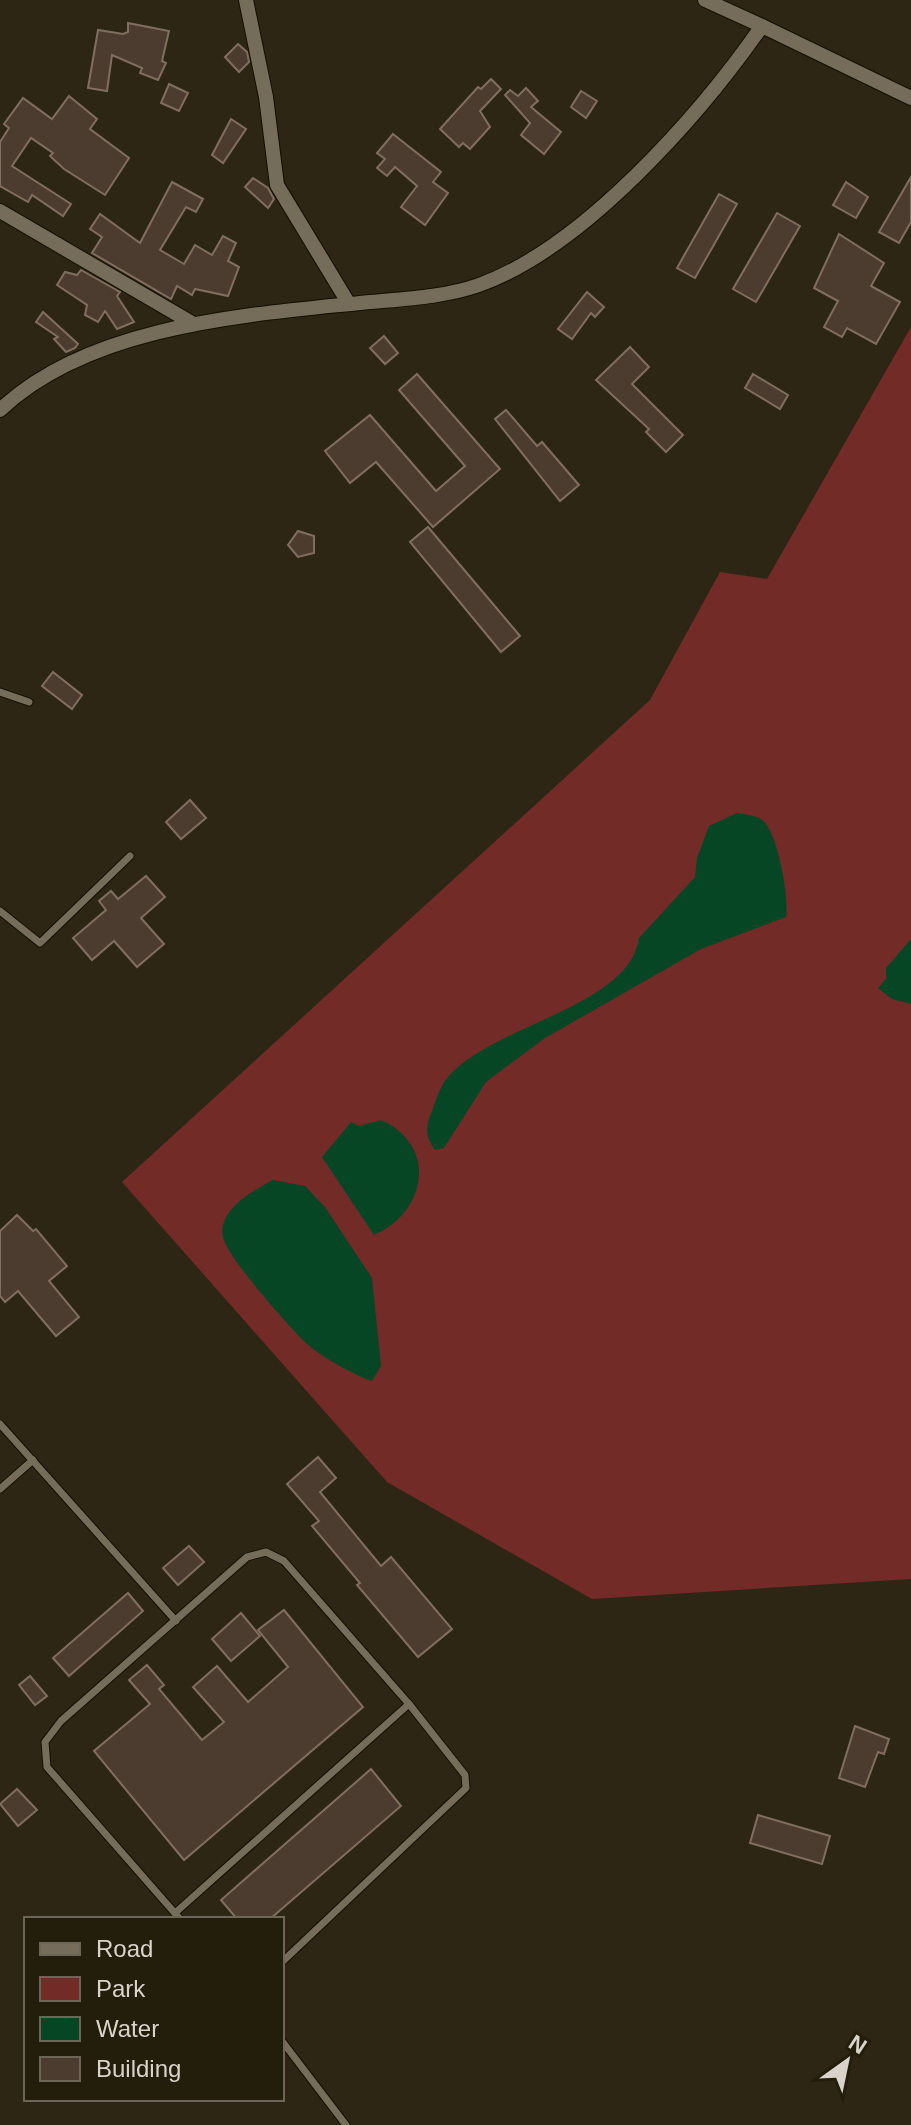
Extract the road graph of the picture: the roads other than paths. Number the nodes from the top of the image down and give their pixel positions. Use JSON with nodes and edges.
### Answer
{"nodes":[{"id":1,"x":246,"y":0,"type":"edge"},
{"id":2,"x":705,"y":0,"type":"edge"},
{"id":3,"x":762,"y":26,"type":"junction"},
{"id":4,"x":911,"y":98,"type":"edge"},
{"id":5,"x":0,"y":211,"type":"edge"},
{"id":6,"x":349,"y":304,"type":"junction"},
{"id":7,"x":192,"y":323,"type":"junction"},
{"id":8,"x":0,"y":410,"type":"edge"},
{"id":9,"x":0,"y":692,"type":"edge"},
{"id":10,"x":29,"y":702,"type":"dead end"},
{"id":11,"x":130,"y":856,"type":"dead end"},
{"id":12,"x":0,"y":911,"type":"edge"},
{"id":13,"x":0,"y":1424,"type":"edge"},
{"id":14,"x":33,"y":1460,"type":"junction"},
{"id":15,"x":0,"y":1489,"type":"edge"},
{"id":16,"x":176,"y":1621,"type":"junction"},
{"id":17,"x":409,"y":1704,"type":"junction"},
{"id":18,"x":177,"y":1916,"type":"edge"},
{"id":19,"x":284,"y":1960,"type":"edge"},
{"id":20,"x":284,"y":2044,"type":"edge"},
{"id":21,"x":346,"y":2125,"type":"edge"}],
"edges":[{"from":1,"to":6,"type":"street"},
{"from":2,"to":3,"type":"street"},
{"from":3,"to":4,"type":"street"},
{"from":3,"to":6,"type":"street"},
{"from":5,"to":7,"type":"street"},
{"from":6,"to":7,"type":"street"},
{"from":7,"to":8,"type":"street"},
{"from":9,"to":10,"type":"lane"},
{"from":11,"to":12,"type":"lane"},
{"from":13,"to":14,"type":"lane"},
{"from":14,"to":15,"type":"lane"},
{"from":14,"to":16,"type":"lane"},
{"from":16,"to":17,"type":"lane"},
{"from":16,"to":18,"type":"lane"},
{"from":17,"to":18,"type":"lane"},
{"from":17,"to":19,"type":"lane"},
{"from":20,"to":21,"type":"lane"}]}
